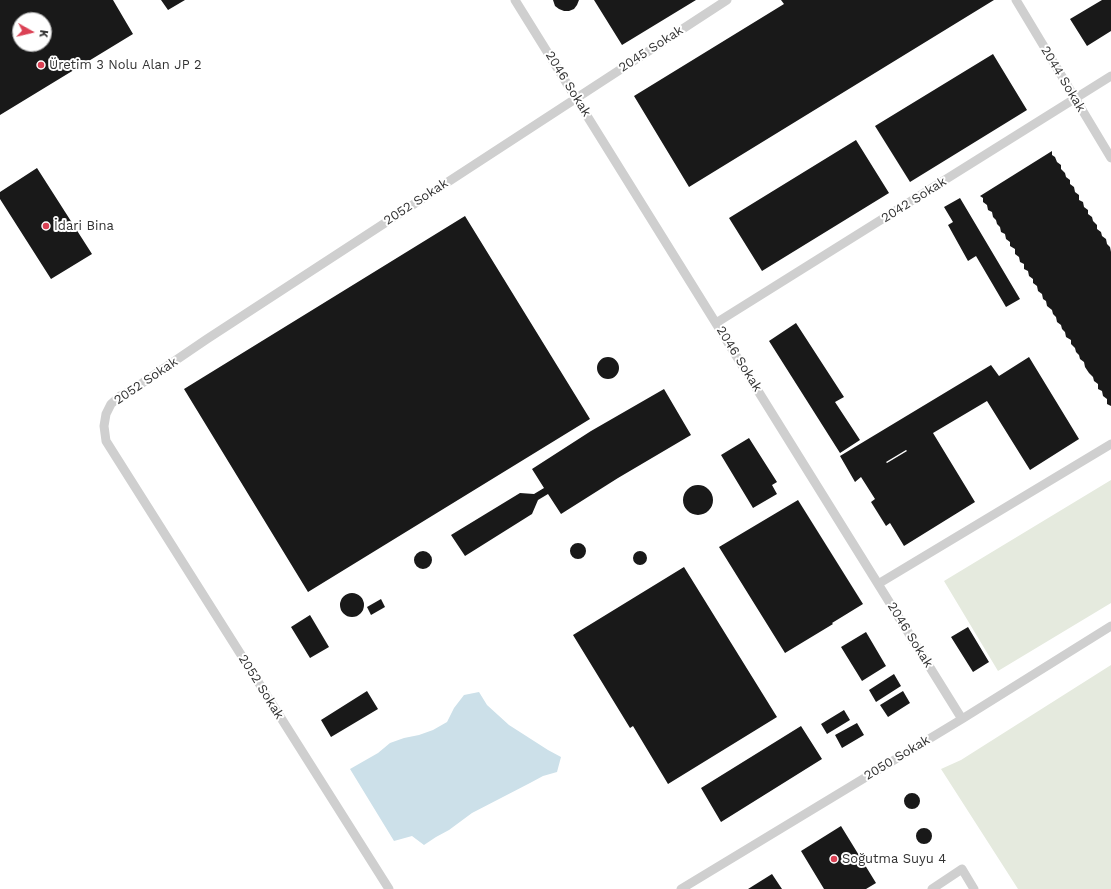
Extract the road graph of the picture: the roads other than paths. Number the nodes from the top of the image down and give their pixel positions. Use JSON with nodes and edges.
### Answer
{"nodes":[{"id":1,"x":515,"y":0,"type":"edge"},
{"id":2,"x":727,"y":0,"type":"edge"},
{"id":3,"x":1016,"y":0,"type":"edge"},
{"id":4,"x":1111,"y":76,"type":"edge"},
{"id":5,"x":576,"y":98,"type":"junction"},
{"id":6,"x":1075,"y":99,"type":"junction"},
{"id":7,"x":1111,"y":158,"type":"edge"},
{"id":8,"x":716,"y":323,"type":"junction"},
{"id":9,"x":1111,"y":444,"type":"edge"},
{"id":10,"x":878,"y":584,"type":"junction"},
{"id":11,"x":1111,"y":626,"type":"edge"},
{"id":12,"x":962,"y":719,"type":"junction"},
{"id":13,"x":389,"y":889,"type":"edge"},
{"id":14,"x":681,"y":889,"type":"edge"},
{"id":15,"x":932,"y":889,"type":"edge"},
{"id":16,"x":974,"y":889,"type":"edge"}],
"edges":[{"from":1,"to":5,"type":"lane","name":"2046 Sokak"},
{"from":2,"to":5,"type":"lane","name":"2045 Sokak"},
{"from":3,"to":6,"type":"lane","name":"2044 Sokak"},
{"from":4,"to":6,"type":"lane","name":"2042 Sokak"},
{"from":5,"to":8,"type":"lane","name":"2046 Sokak"},
{"from":5,"to":13,"type":"lane","name":"2052 Sokak"},
{"from":6,"to":7,"type":"lane","name":"2044 Sokak"},
{"from":6,"to":8,"type":"lane","name":"2042 Sokak"},
{"from":8,"to":10,"type":"lane","name":"2046 Sokak"},
{"from":9,"to":10,"type":"lane"},
{"from":10,"to":12,"type":"lane","name":"2046 Sokak"},
{"from":11,"to":12,"type":"lane","name":"2050 Sokak"},
{"from":12,"to":14,"type":"lane","name":"2050 Sokak"},
{"from":15,"to":16,"type":"lane"}]}
